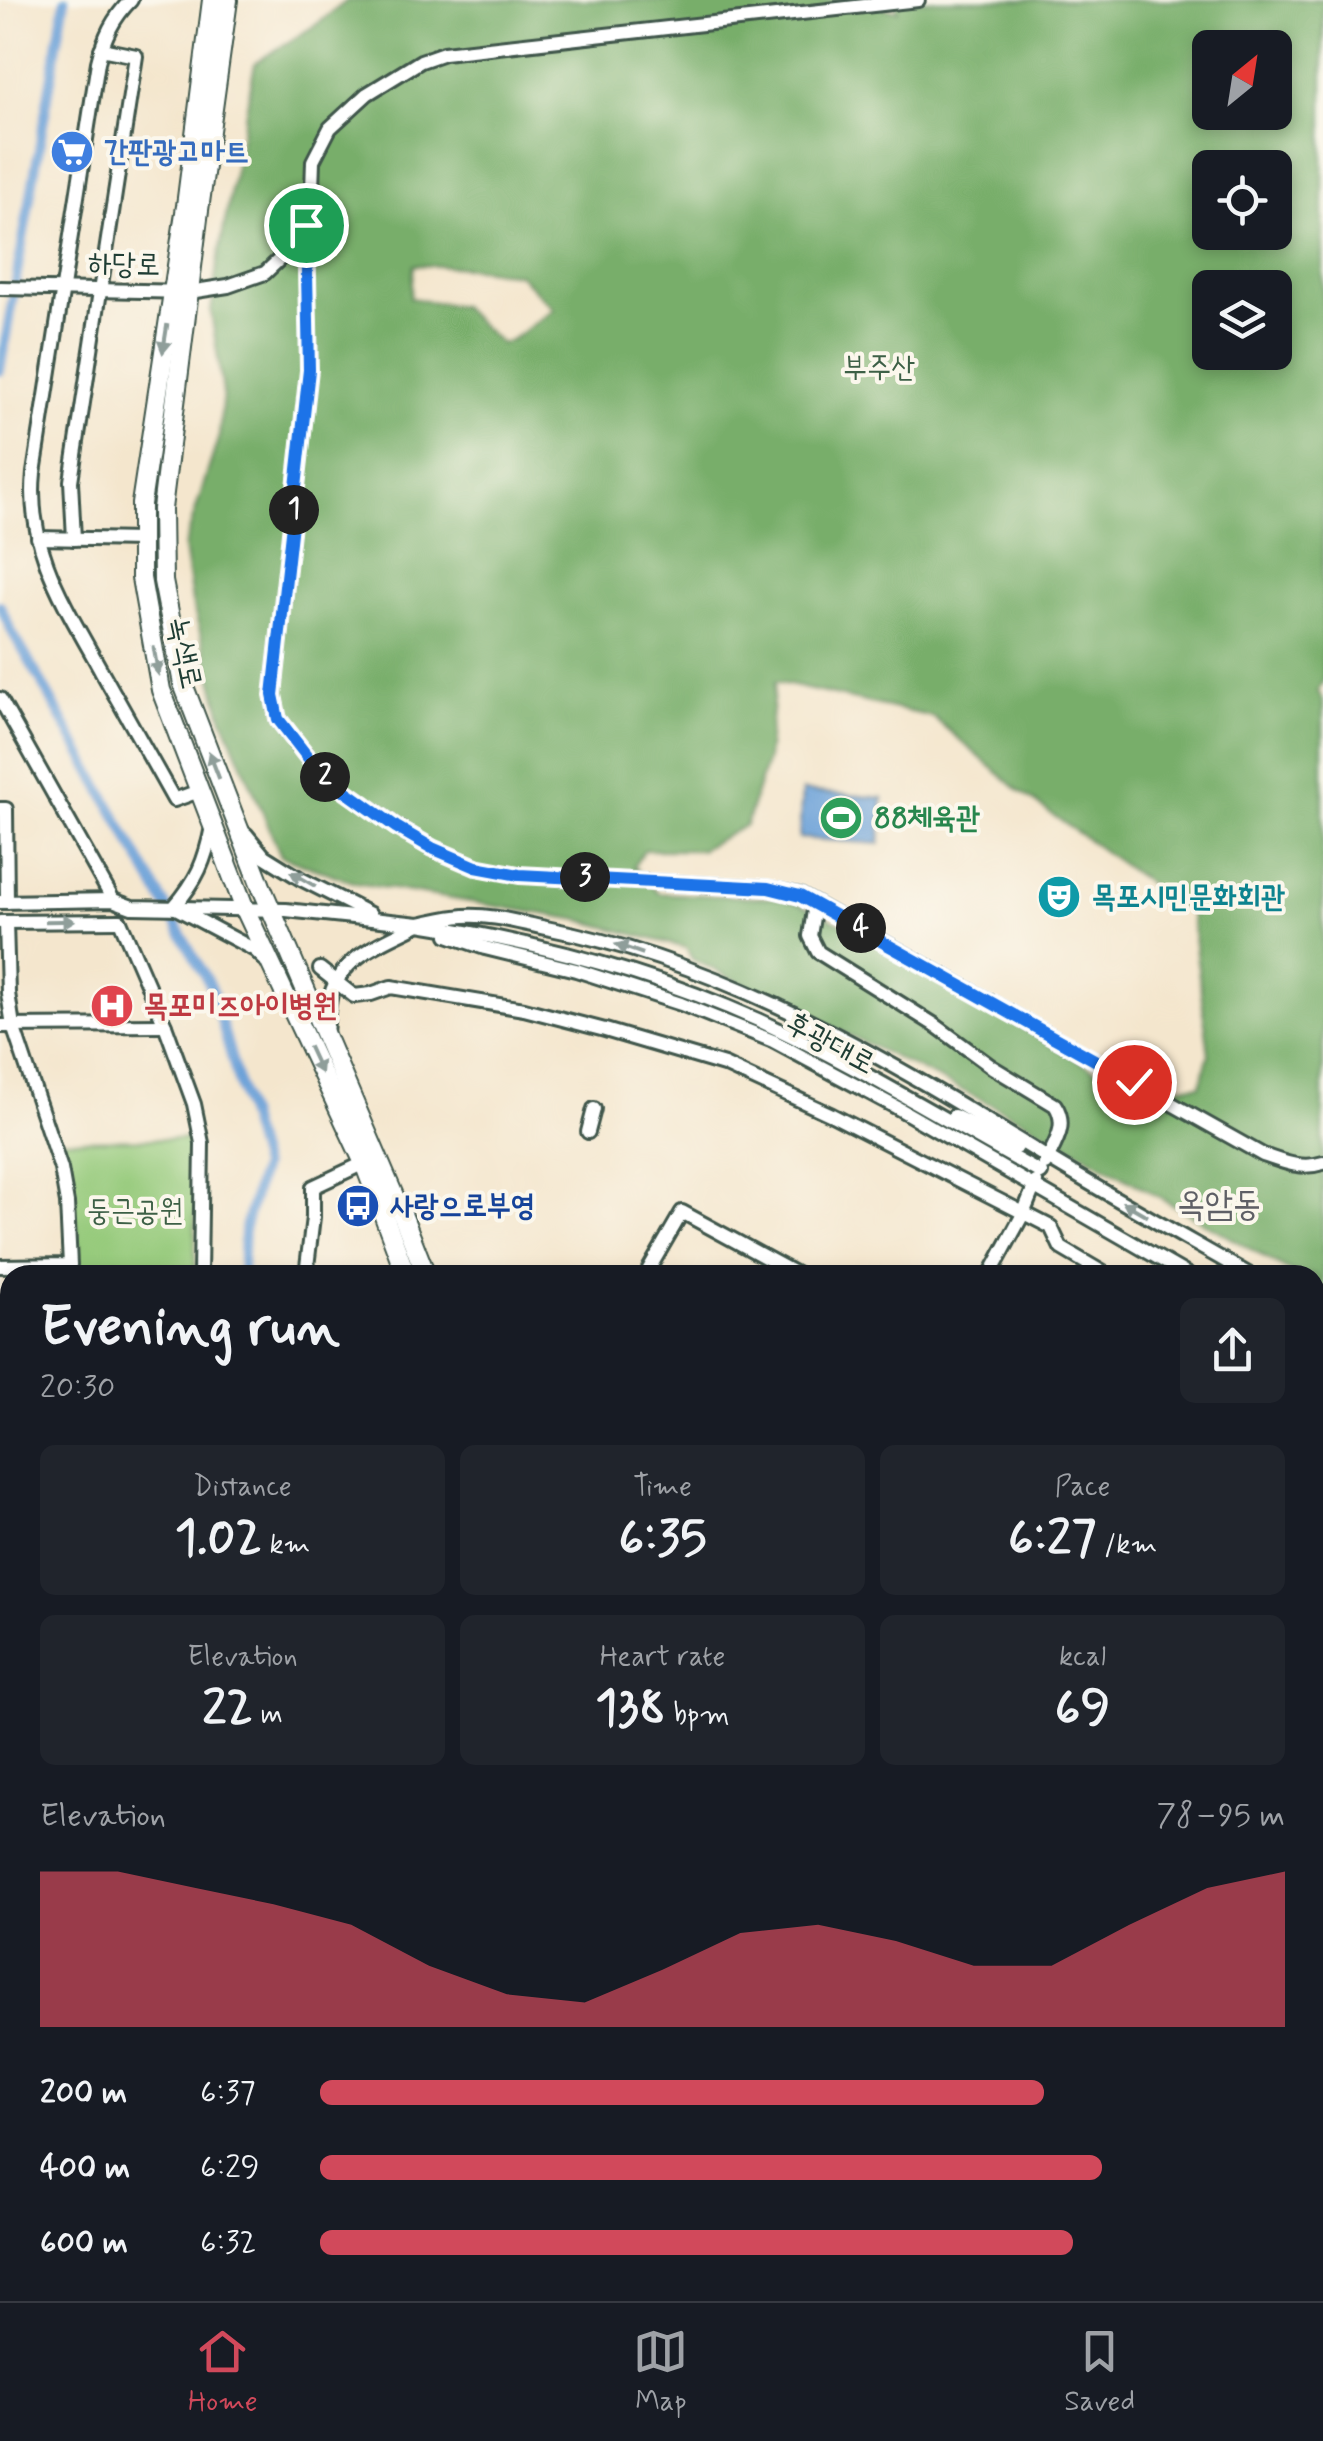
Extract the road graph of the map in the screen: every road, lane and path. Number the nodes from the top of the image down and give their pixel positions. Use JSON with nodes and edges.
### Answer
{"nodes":[{"id":1,"x":131,"y":0,"type":"edge"},
{"id":2,"x":212,"y":0,"type":"edge"},
{"id":3,"x":228,"y":0,"type":"edge"},
{"id":4,"x":918,"y":0,"type":"edge"},
{"id":5,"x":101,"y":48,"type":"junction"},
{"id":6,"x":306,"y":225,"type":"junction"},
{"id":7,"x":0,"y":288,"type":"edge"},
{"id":8,"x":62,"y":289,"type":"junction"},
{"id":9,"x":101,"y":289,"type":"junction"},
{"id":10,"x":181,"y":291,"type":"junction"},
{"id":11,"x":38,"y":538,"type":"junction"},
{"id":12,"x":74,"y":538,"type":"junction"},
{"id":13,"x":141,"y":540,"type":"junction"},
{"id":14,"x":0,"y":699,"type":"edge"},
{"id":15,"x":199,"y":790,"type":"junction"},
{"id":16,"x":0,"y":809,"type":"edge"},
{"id":17,"x":237,"y":823,"type":"junction"},
{"id":18,"x":212,"y":824,"type":"junction"},
{"id":19,"x":113,"y":900,"type":"junction"},
{"id":20,"x":3,"y":902,"type":"edge"},
{"id":21,"x":815,"y":904,"type":"junction"},
{"id":22,"x":132,"y":907,"type":"junction"},
{"id":23,"x":174,"y":907,"type":"junction"},
{"id":24,"x":237,"y":908,"type":"junction"},
{"id":25,"x":272,"y":910,"type":"junction"},
{"id":26,"x":382,"y":919,"type":"junction"},
{"id":27,"x":120,"y":920,"type":"junction"},
{"id":28,"x":3,"y":922,"type":"edge"},
{"id":29,"x":420,"y":924,"type":"junction"},
{"id":30,"x":270,"y":964,"type":"junction"},
{"id":31,"x":320,"y":969,"type":"dead end"},
{"id":32,"x":336,"y":982,"type":"junction"},
{"id":33,"x":165,"y":1024,"type":"junction"},
{"id":34,"x":6,"y":1026,"type":"edge"},
{"id":35,"x":326,"y":1036,"type":"junction"},
{"id":36,"x":594,"y":1110,"type":"dead end"},
{"id":37,"x":588,"y":1132,"type":"dead end"},
{"id":38,"x":1048,"y":1158,"type":"junction"},
{"id":39,"x":1323,"y":1163,"type":"edge"},
{"id":40,"x":364,"y":1164,"type":"junction"},
{"id":41,"x":1038,"y":1180,"type":"junction"},
{"id":42,"x":1023,"y":1214,"type":"junction"},
{"id":43,"x":70,"y":1265,"type":"edge"},
{"id":44,"x":200,"y":1265,"type":"edge"},
{"id":45,"x":307,"y":1265,"type":"edge"},
{"id":46,"x":402,"y":1265,"type":"edge"},
{"id":47,"x":422,"y":1265,"type":"edge"},
{"id":48,"x":650,"y":1265,"type":"edge"},
{"id":49,"x":780,"y":1265,"type":"edge"},
{"id":50,"x":995,"y":1265,"type":"edge"},
{"id":51,"x":1089,"y":1265,"type":"edge"},
{"id":52,"x":1172,"y":1265,"type":"edge"},
{"id":53,"x":1233,"y":1265,"type":"edge"}],
"edges":[{"from":1,"to":5,"type":"street"},
{"from":2,"to":10,"type":"main road","name":"녹색로"},
{"from":3,"to":10,"type":"main road","name":"녹색로"},
{"from":4,"to":6,"type":"street"},
{"from":5,"to":8,"type":"street"},
{"from":5,"to":9,"type":"street"},
{"from":6,"to":10,"type":"street","name":"하당로"},
{"from":6,"to":21,"type":"street"},
{"from":7,"to":8,"type":"street","name":"하당로"},
{"from":8,"to":9,"type":"street","name":"하당로"},
{"from":8,"to":11,"type":"street"},
{"from":9,"to":10,"type":"street","name":"하당로"},
{"from":9,"to":12,"type":"street"},
{"from":10,"to":13,"type":"main road","name":"녹색로","one_way":true},
{"from":17,"to":10,"type":"main road","name":"녹색로","one_way":true},
{"from":11,"to":12,"type":"street"},
{"from":11,"to":15,"type":"street"},
{"from":12,"to":13,"type":"street"},
{"from":13,"to":15,"type":"main road","name":"녹색로","one_way":true},
{"from":14,"to":19,"type":"street"},
{"from":15,"to":18,"type":"main road","name":"녹색로"},
{"from":16,"to":20,"type":"street"},
{"from":17,"to":25,"type":"main road","name":"녹색로"},
{"from":26,"to":17,"type":"street","one_way":true},
{"from":18,"to":23,"type":"street"},
{"from":18,"to":24,"type":"main road","name":"녹색로"},
{"from":19,"to":20,"type":"street"},
{"from":19,"to":22,"type":"street"},
{"from":21,"to":38,"type":"street"},
{"from":21,"to":39,"type":"street"},
{"from":22,"to":23,"type":"street","name":"후광대로"},
{"from":22,"to":27,"type":"street"},
{"from":23,"to":24,"type":"street","name":"후광대로"},
{"from":23,"to":30,"type":"street"},
{"from":24,"to":25,"type":"street","name":"후광대로"},
{"from":24,"to":30,"type":"main road","name":"녹색로"},
{"from":25,"to":26,"type":"street","name":"후광대로"},
{"from":25,"to":35,"type":"main road","name":"녹색로"},
{"from":26,"to":29,"type":"street","name":"후광대로"},
{"from":28,"to":27,"type":"street","one_way":true},
{"from":27,"to":33,"type":"street"},
{"from":28,"to":34,"type":"street"},
{"from":29,"to":32,"type":"street"},
{"from":38,"to":29,"type":"street","name":"후광대로","one_way":true},
{"from":29,"to":41,"type":"street","name":"후광대로"},
{"from":30,"to":40,"type":"main road","name":"녹색로","one_way":true},
{"from":31,"to":32,"type":"street"},
{"from":32,"to":35,"type":"street"},
{"from":32,"to":42,"type":"street"},
{"from":33,"to":34,"type":"street"},
{"from":33,"to":44,"type":"street"},
{"from":34,"to":43,"type":"street"},
{"from":35,"to":47,"type":"main road","name":"녹색로"},
{"from":36,"to":37,"type":"street"},
{"from":38,"to":41,"type":"street"},
{"from":53,"to":38,"type":"street","name":"후광대로","one_way":true},
{"from":40,"to":45,"type":"street"},
{"from":40,"to":46,"type":"main road","name":"녹색로"},
{"from":41,"to":42,"type":"street"},
{"from":41,"to":52,"type":"street","name":"후광대로"},
{"from":42,"to":50,"type":"street"},
{"from":42,"to":51,"type":"street"},
{"from":48,"to":49,"type":"street"}]}
